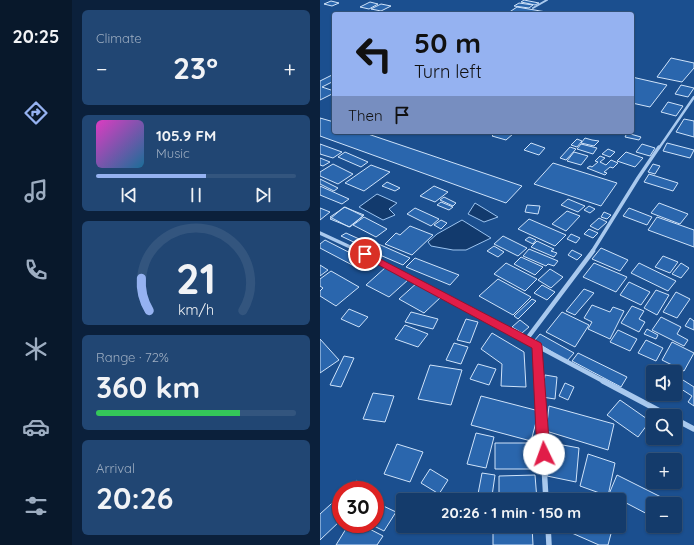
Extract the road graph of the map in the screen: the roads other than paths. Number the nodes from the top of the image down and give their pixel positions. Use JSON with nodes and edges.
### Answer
{"nodes":[{"id":1,"x":547,"y":0,"type":"edge"},
{"id":2,"x":533,"y":8,"type":"dead end"},
{"id":3,"x":694,"y":97,"type":"edge"},
{"id":4,"x":320,"y":233,"type":"edge"},
{"id":5,"x":526,"y":340,"type":"junction"},
{"id":6,"x":537,"y":346,"type":"junction"},
{"id":7,"x":655,"y":409,"type":"edge"},
{"id":8,"x":682,"y":423,"type":"edge"},
{"id":9,"x":694,"y":429,"type":"edge"},
{"id":10,"x":546,"y":493,"type":"edge"},
{"id":11,"x":548,"y":533,"type":"edge"},
{"id":12,"x":549,"y":545,"type":"edge"}],
"edges":[{"from":1,"to":2,"type":"street"},
{"from":3,"to":5,"type":"street"},
{"from":4,"to":5,"type":"street"},
{"from":5,"to":6,"type":"street"},
{"from":6,"to":7,"type":"street"},
{"from":6,"to":10,"type":"street"},
{"from":8,"to":9,"type":"street"},
{"from":11,"to":12,"type":"street"}]}
